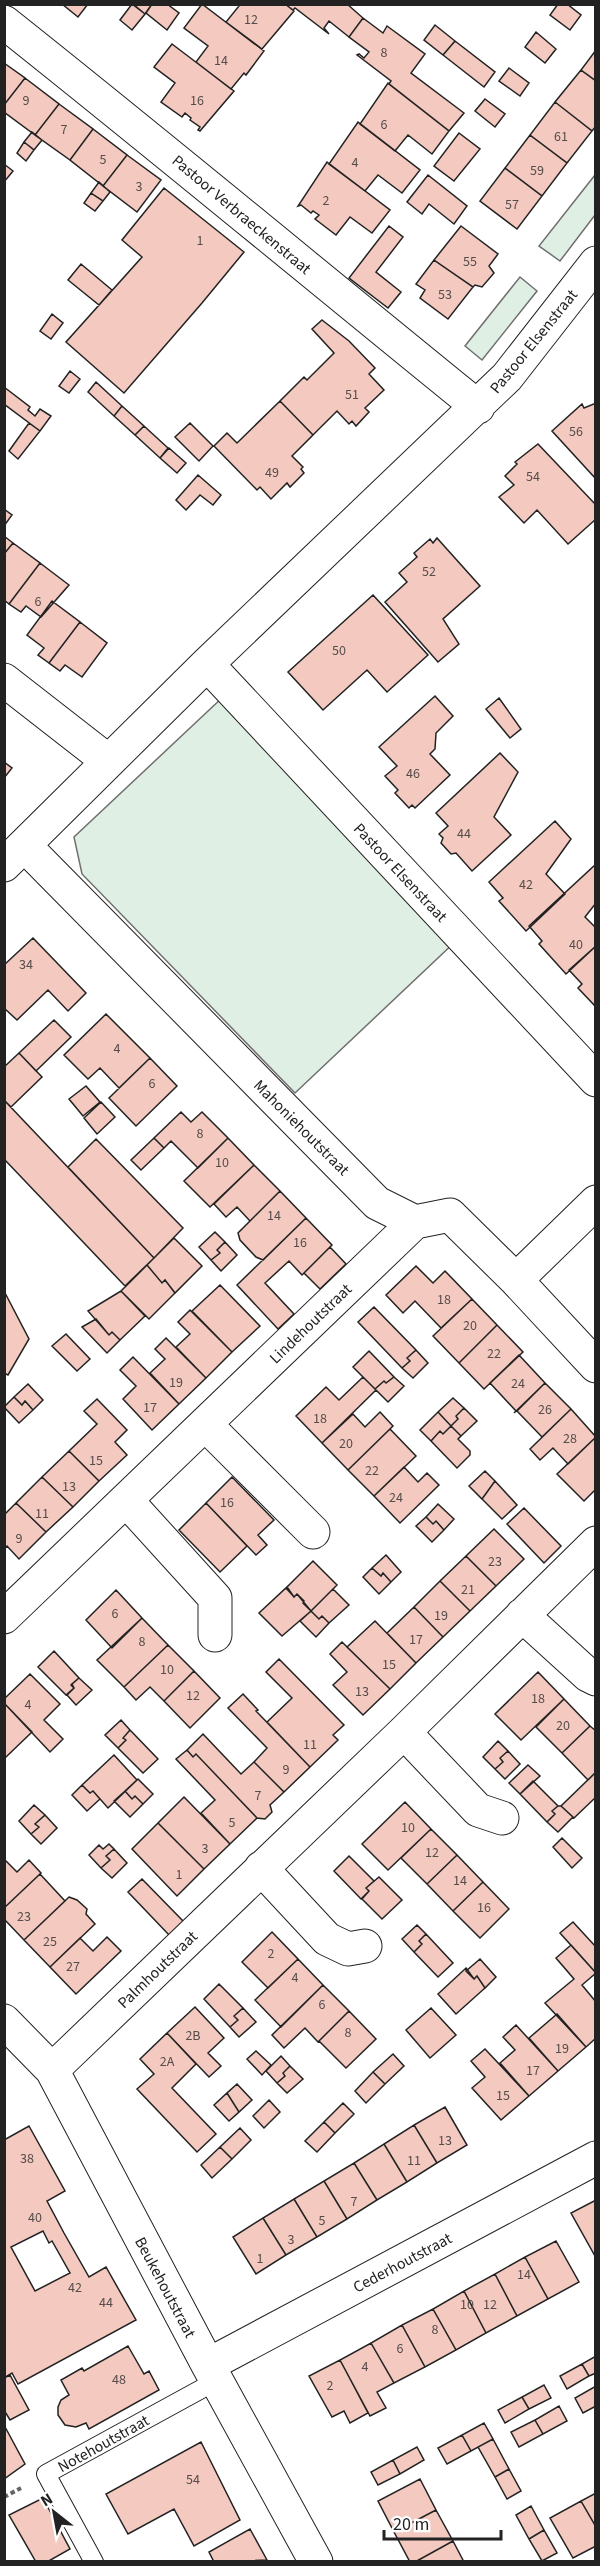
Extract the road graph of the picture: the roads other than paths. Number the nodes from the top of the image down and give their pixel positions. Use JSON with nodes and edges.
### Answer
{"nodes":[{"id":1,"x":4,"y":22,"type":"edge"},
{"id":2,"x":596,"y":263,"type":"edge"},
{"id":3,"x":478,"y":406,"type":"junction"},
{"id":4,"x":207,"y":664,"type":"junction"},
{"id":5,"x":4,"y":680,"type":"edge"},
{"id":6,"x":108,"y":761,"type":"junction"},
{"id":7,"x":15,"y":855,"type":"edge"},
{"id":8,"x":596,"y":1080,"type":"edge"},
{"id":9,"x":596,"y":1202,"type":"edge"},
{"id":10,"x":415,"y":1222,"type":"junction"},
{"id":11,"x":516,"y":1280,"type":"junction"},
{"id":12,"x":596,"y":1366,"type":"edge"},
{"id":13,"x":205,"y":1424,"type":"junction"},
{"id":14,"x":126,"y":1500,"type":"junction"},
{"id":15,"x":313,"y":1532,"type":"dead end"},
{"id":16,"x":596,"y":1543,"type":"edge"},
{"id":17,"x":522,"y":1615,"type":"junction"},
{"id":18,"x":4,"y":1617,"type":"edge"},
{"id":19,"x":215,"y":1635,"type":"dead end"},
{"id":20,"x":596,"y":1679,"type":"edge"},
{"id":21,"x":404,"y":1732,"type":"junction"},
{"id":22,"x":502,"y":1818,"type":"dead end"},
{"id":23,"x":261,"y":1868,"type":"junction"},
{"id":24,"x":365,"y":1946,"type":"dead end"},
{"id":25,"x":4,"y":2021,"type":"edge"},
{"id":26,"x":52,"y":2070,"type":"junction"},
{"id":27,"x":596,"y":2158,"type":"edge"},
{"id":28,"x":212,"y":2373,"type":"junction"},
{"id":29,"x":94,"y":2562,"type":"edge"},
{"id":30,"x":316,"y":2562,"type":"edge"}],
"edges":[{"from":1,"to":3,"type":"street","name":"Pastoor Verbraeckenstraat"},
{"from":2,"to":3,"type":"street","name":"Pastoor Elsenstraat"},
{"from":3,"to":4,"type":"street","name":"Pastoor Elsenstraat"},
{"from":4,"to":6,"type":"street","name":"Pastoor Elsenstraat"},
{"from":4,"to":8,"type":"street","name":"Pastoor Elsenstraat"},
{"from":5,"to":6,"type":"street"},
{"from":6,"to":7,"type":"street","name":"Pastoor Elsenstraat"},
{"from":7,"to":10,"type":"street","name":"Mahoniehoutstraat"},
{"from":9,"to":11,"type":"street"},
{"from":10,"to":11,"type":"street"},
{"from":10,"to":13,"type":"street","name":"Lindehoutstraat"},
{"from":11,"to":12,"type":"street"},
{"from":13,"to":14,"type":"street","name":"Lindehoutstraat"},
{"from":13,"to":15,"type":"street"},
{"from":14,"to":18,"type":"street","name":"Lindehoutstraat"},
{"from":14,"to":19,"type":"street"},
{"from":16,"to":17,"type":"street","name":"Palmhoutstraat"},
{"from":17,"to":20,"type":"street"},
{"from":17,"to":21,"type":"street","name":"Palmhoutstraat"},
{"from":21,"to":22,"type":"street"},
{"from":21,"to":23,"type":"street","name":"Palmhoutstraat"},
{"from":23,"to":24,"type":"street"},
{"from":23,"to":26,"type":"street","name":"Palmhoutstraat"},
{"from":25,"to":26,"type":"street","name":"Beukehoutstraat"},
{"from":26,"to":28,"type":"street","name":"Beukehoutstraat"},
{"from":27,"to":28,"type":"street","name":"Cederhoutstraat"},
{"from":28,"to":29,"type":"lane","name":"Notehoutstraat"},
{"from":28,"to":30,"type":"street","name":"Beukehoutstraat"}]}
